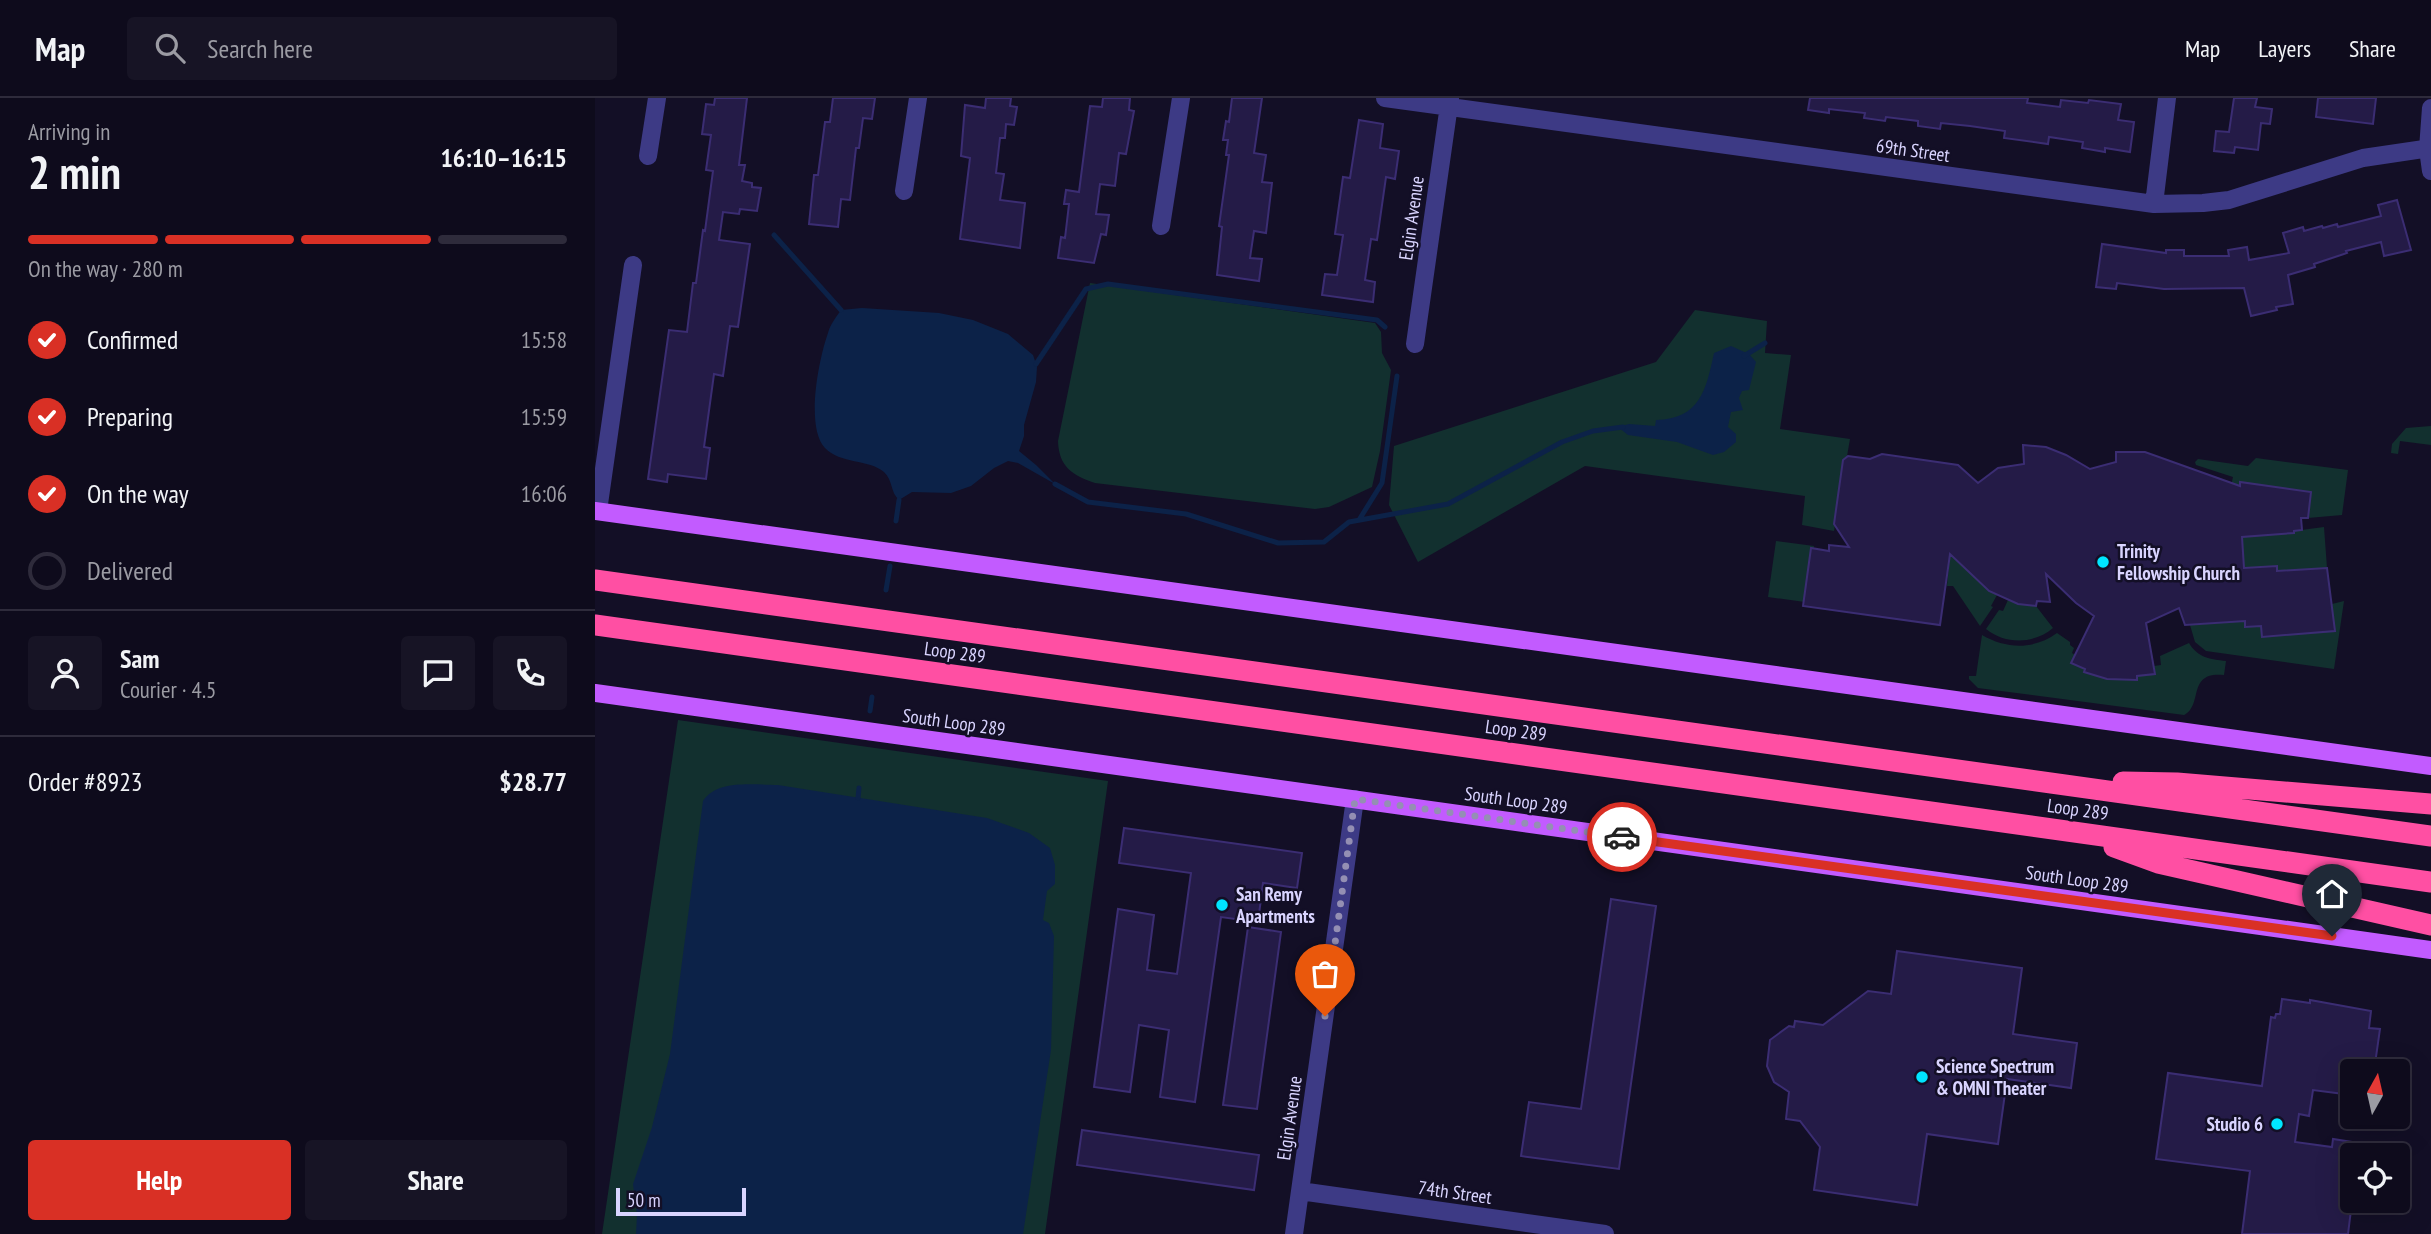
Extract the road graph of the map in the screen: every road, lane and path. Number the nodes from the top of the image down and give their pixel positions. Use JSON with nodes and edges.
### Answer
{"nodes":[{"id":1,"x":657,"y":98,"type":"edge"},
{"id":2,"x":918,"y":98,"type":"edge"},
{"id":3,"x":1181,"y":98,"type":"edge"},
{"id":4,"x":1385,"y":98,"type":"edge"},
{"id":5,"x":2168,"y":98,"type":"edge"},
{"id":6,"x":1449,"y":103,"type":"edge"},
{"id":7,"x":2431,"y":108,"type":"edge"},
{"id":8,"x":2429,"y":148,"type":"edge"},
{"id":9,"x":648,"y":156,"type":"dead end"},
{"id":10,"x":2431,"y":171,"type":"edge"},
{"id":11,"x":904,"y":191,"type":"dead end"},
{"id":12,"x":2154,"y":204,"type":"junction"},
{"id":13,"x":1161,"y":226,"type":"dead end"},
{"id":14,"x":633,"y":265,"type":"dead end"},
{"id":15,"x":1415,"y":344,"type":"dead end"},
{"id":16,"x":597,"y":511,"type":"edge"},
{"id":17,"x":595,"y":580,"type":"edge"},
{"id":18,"x":595,"y":625,"type":"edge"},
{"id":19,"x":595,"y":636,"type":"edge"},
{"id":20,"x":821,"y":657,"type":"junction"},
{"id":21,"x":595,"y":693,"type":"edge"},
{"id":22,"x":2431,"y":766,"type":"edge"},
{"id":23,"x":2024,"y":780,"type":"junction"},
{"id":24,"x":1355,"y":799,"type":"junction"},
{"id":25,"x":2431,"y":804,"type":"edge"},
{"id":26,"x":2072,"y":832,"type":"junction"},
{"id":27,"x":2431,"y":836,"type":"edge"},
{"id":28,"x":2431,"y":882,"type":"edge"},
{"id":29,"x":2431,"y":925,"type":"edge"},
{"id":30,"x":2431,"y":950,"type":"edge"},
{"id":31,"x":1300,"y":1191,"type":"junction"},
{"id":32,"x":1294,"y":1234,"type":"edge"},
{"id":33,"x":1605,"y":1234,"type":"edge"}],
"edges":[{"from":1,"to":9,"type":"street"},
{"from":2,"to":11,"type":"street"},
{"from":3,"to":13,"type":"street"},
{"from":4,"to":6,"type":"street","name":"69th Street"},
{"from":5,"to":12,"type":"street"},
{"from":6,"to":12,"type":"street","name":"69th Street"},
{"from":6,"to":15,"type":"street","name":"Elgin Avenue"},
{"from":7,"to":8,"type":"street"},
{"from":8,"to":10,"type":"street"},
{"from":8,"to":12,"type":"street","name":"69th Street"},
{"from":14,"to":16,"type":"street"},
{"from":16,"to":22,"type":"main road"},
{"from":17,"to":23,"type":"highway","name":"Loop 289"},
{"from":18,"to":20,"type":"highway","name":"Loop 289"},
{"from":19,"to":20,"type":"highway"},
{"from":20,"to":26,"type":"highway","name":"Loop 289"},
{"from":21,"to":24,"type":"main road","name":"South Loop 289"},
{"from":23,"to":25,"type":"highway"},
{"from":23,"to":27,"type":"highway","name":"Loop 289"},
{"from":24,"to":30,"type":"main road","name":"South Loop 289"},
{"from":24,"to":31,"type":"street","name":"Elgin Avenue"},
{"from":26,"to":28,"type":"highway","name":"Loop 289"},
{"from":26,"to":29,"type":"highway"},
{"from":31,"to":32,"type":"street","name":"Elgin Avenue"},
{"from":31,"to":33,"type":"street","name":"74th Street"}]}
